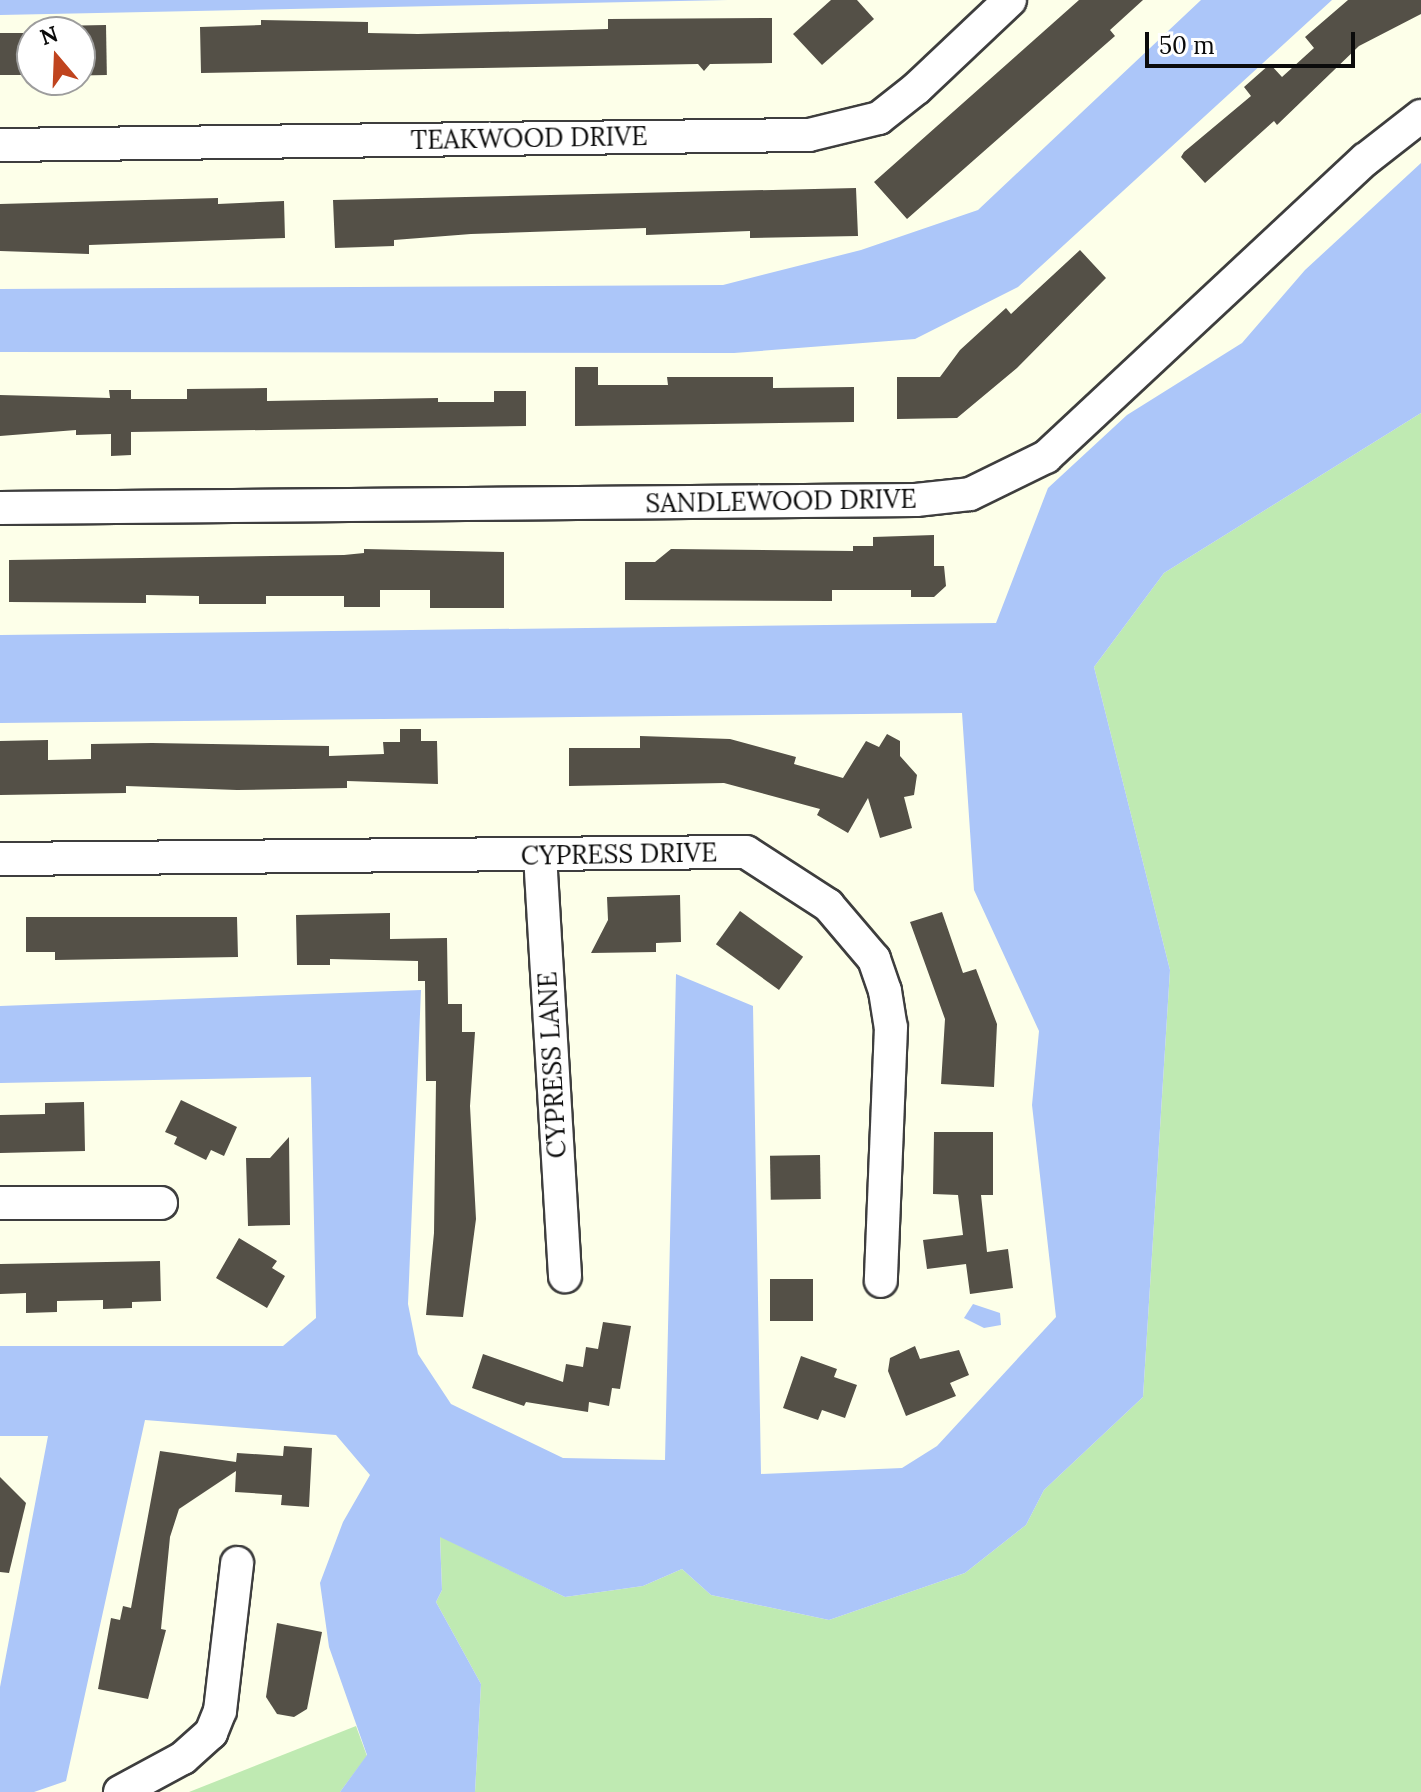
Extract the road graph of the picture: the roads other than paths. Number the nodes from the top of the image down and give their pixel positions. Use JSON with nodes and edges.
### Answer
{"nodes":[{"id":1,"x":1010,"y":0,"type":"edge"},
{"id":2,"x":1421,"y":116,"type":"edge"},
{"id":3,"x":0,"y":145,"type":"edge"},
{"id":4,"x":0,"y":508,"type":"edge"},
{"id":5,"x":540,"y":855,"type":"junction"},
{"id":6,"x":0,"y":859,"type":"edge"},
{"id":7,"x":0,"y":1203,"type":"edge"},
{"id":8,"x":161,"y":1203,"type":"dead end"},
{"id":9,"x":565,"y":1276,"type":"dead end"},
{"id":10,"x":881,"y":1281,"type":"dead end"},
{"id":11,"x":237,"y":1563,"type":"dead end"},
{"id":12,"x":120,"y":1792,"type":"edge"}],
"edges":[{"from":1,"to":3,"type":"street","name":"TEAKWOOD DRIVE"},
{"from":2,"to":4,"type":"street","name":"SANDLEWOOD DRIVE"},
{"from":5,"to":6,"type":"street","name":"CYPRESS DRIVE"},
{"from":5,"to":9,"type":"street","name":"CYPRESS LANE"},
{"from":5,"to":10,"type":"street","name":"CYPRESS DRIVE"},
{"from":7,"to":8,"type":"street"},
{"from":11,"to":12,"type":"street"}]}
